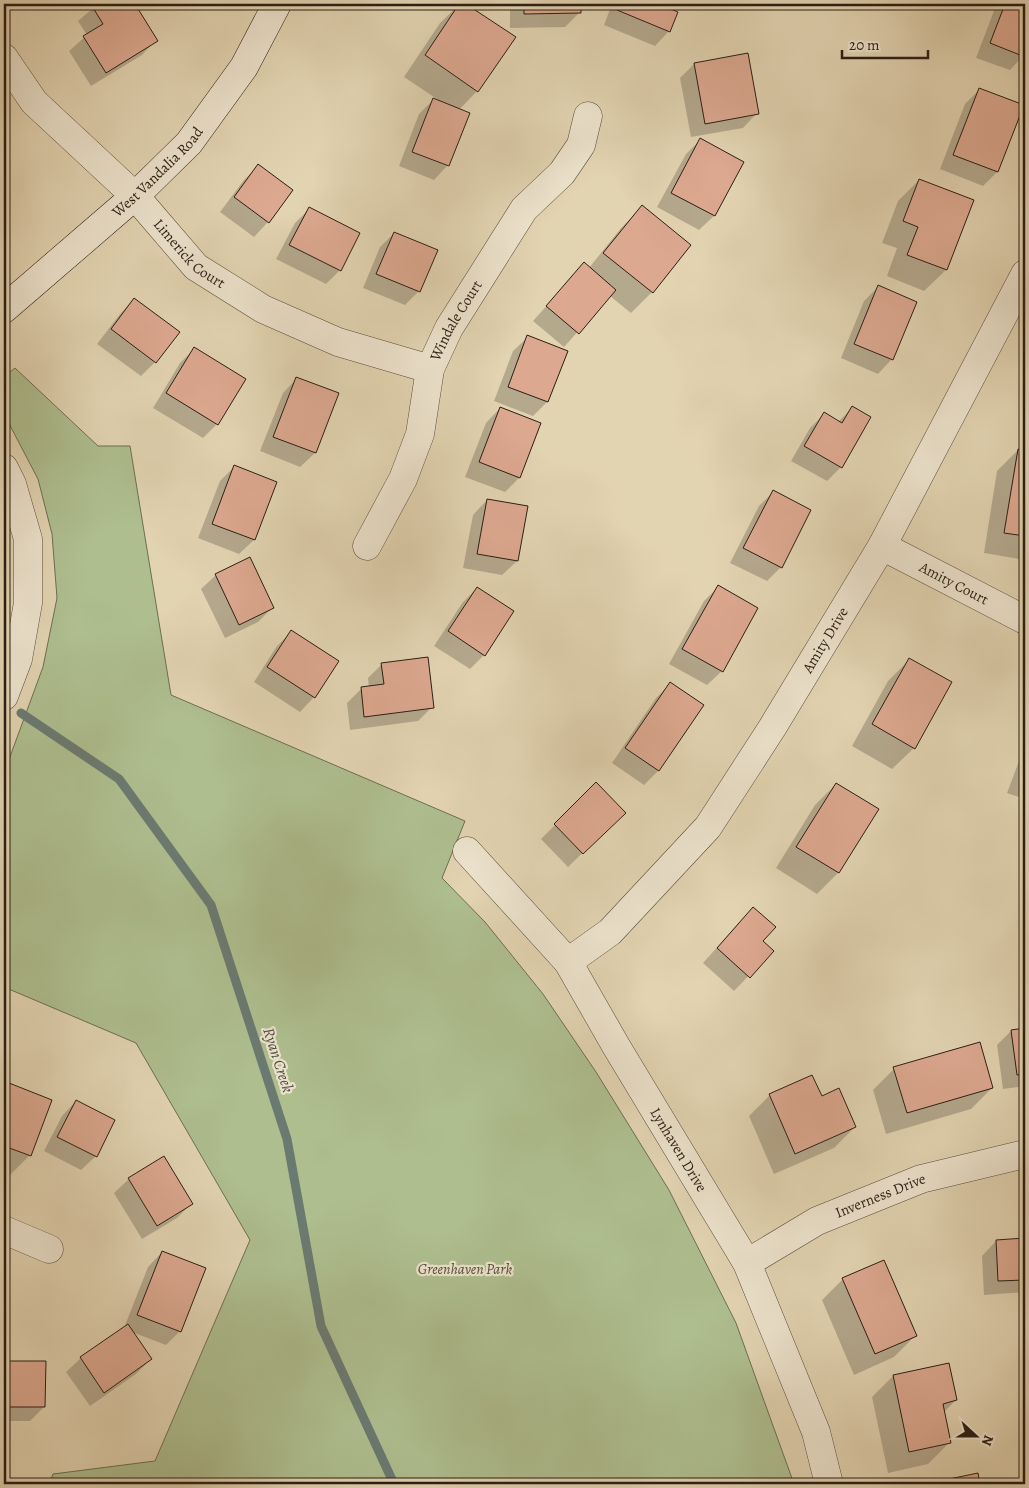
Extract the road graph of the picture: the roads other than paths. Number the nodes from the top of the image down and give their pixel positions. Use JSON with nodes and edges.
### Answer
{"nodes":[{"id":1,"x":277,"y":4,"type":"edge"},
{"id":2,"x":4,"y":58,"type":"edge"},
{"id":3,"x":588,"y":116,"type":"dead end"},
{"id":4,"x":135,"y":196,"type":"junction"},
{"id":5,"x":1025,"y":274,"type":"edge"},
{"id":6,"x":4,"y":309,"type":"edge"},
{"id":7,"x":430,"y":369,"type":"junction"},
{"id":8,"x":4,"y":468,"type":"edge"},
{"id":9,"x":367,"y":546,"type":"dead end"},
{"id":10,"x":882,"y":546,"type":"junction"},
{"id":11,"x":1025,"y":620,"type":"edge"},
{"id":12,"x":4,"y":696,"type":"edge"},
{"id":13,"x":467,"y":851,"type":"dead end"},
{"id":14,"x":568,"y":962,"type":"junction"},
{"id":15,"x":1025,"y":1154,"type":"edge"},
{"id":16,"x":4,"y":1230,"type":"edge"},
{"id":17,"x":49,"y":1249,"type":"dead end"},
{"id":18,"x":747,"y":1263,"type":"junction"},
{"id":19,"x":829,"y":1484,"type":"edge"}],
"edges":[{"from":1,"to":4,"type":"street","name":"West Vandalia Road"},
{"from":2,"to":4,"type":"street","name":"Limerick Court"},
{"from":3,"to":7,"type":"street","name":"Windale Court"},
{"from":4,"to":6,"type":"street","name":"West Vandalia Road"},
{"from":4,"to":7,"type":"street","name":"Limerick Court"},
{"from":5,"to":10,"type":"street","name":"Amity Drive"},
{"from":7,"to":9,"type":"street","name":"Windale Court"},
{"from":8,"to":12,"type":"street"},
{"from":10,"to":11,"type":"street","name":"Amity Court"},
{"from":10,"to":14,"type":"street","name":"Amity Drive"},
{"from":13,"to":14,"type":"street","name":"Lynhaven Drive"},
{"from":14,"to":18,"type":"street","name":"Lynhaven Drive"},
{"from":15,"to":18,"type":"street","name":"Inverness Drive"},
{"from":16,"to":17,"type":"street"},
{"from":18,"to":19,"type":"street","name":"Lynhaven Drive"}]}
